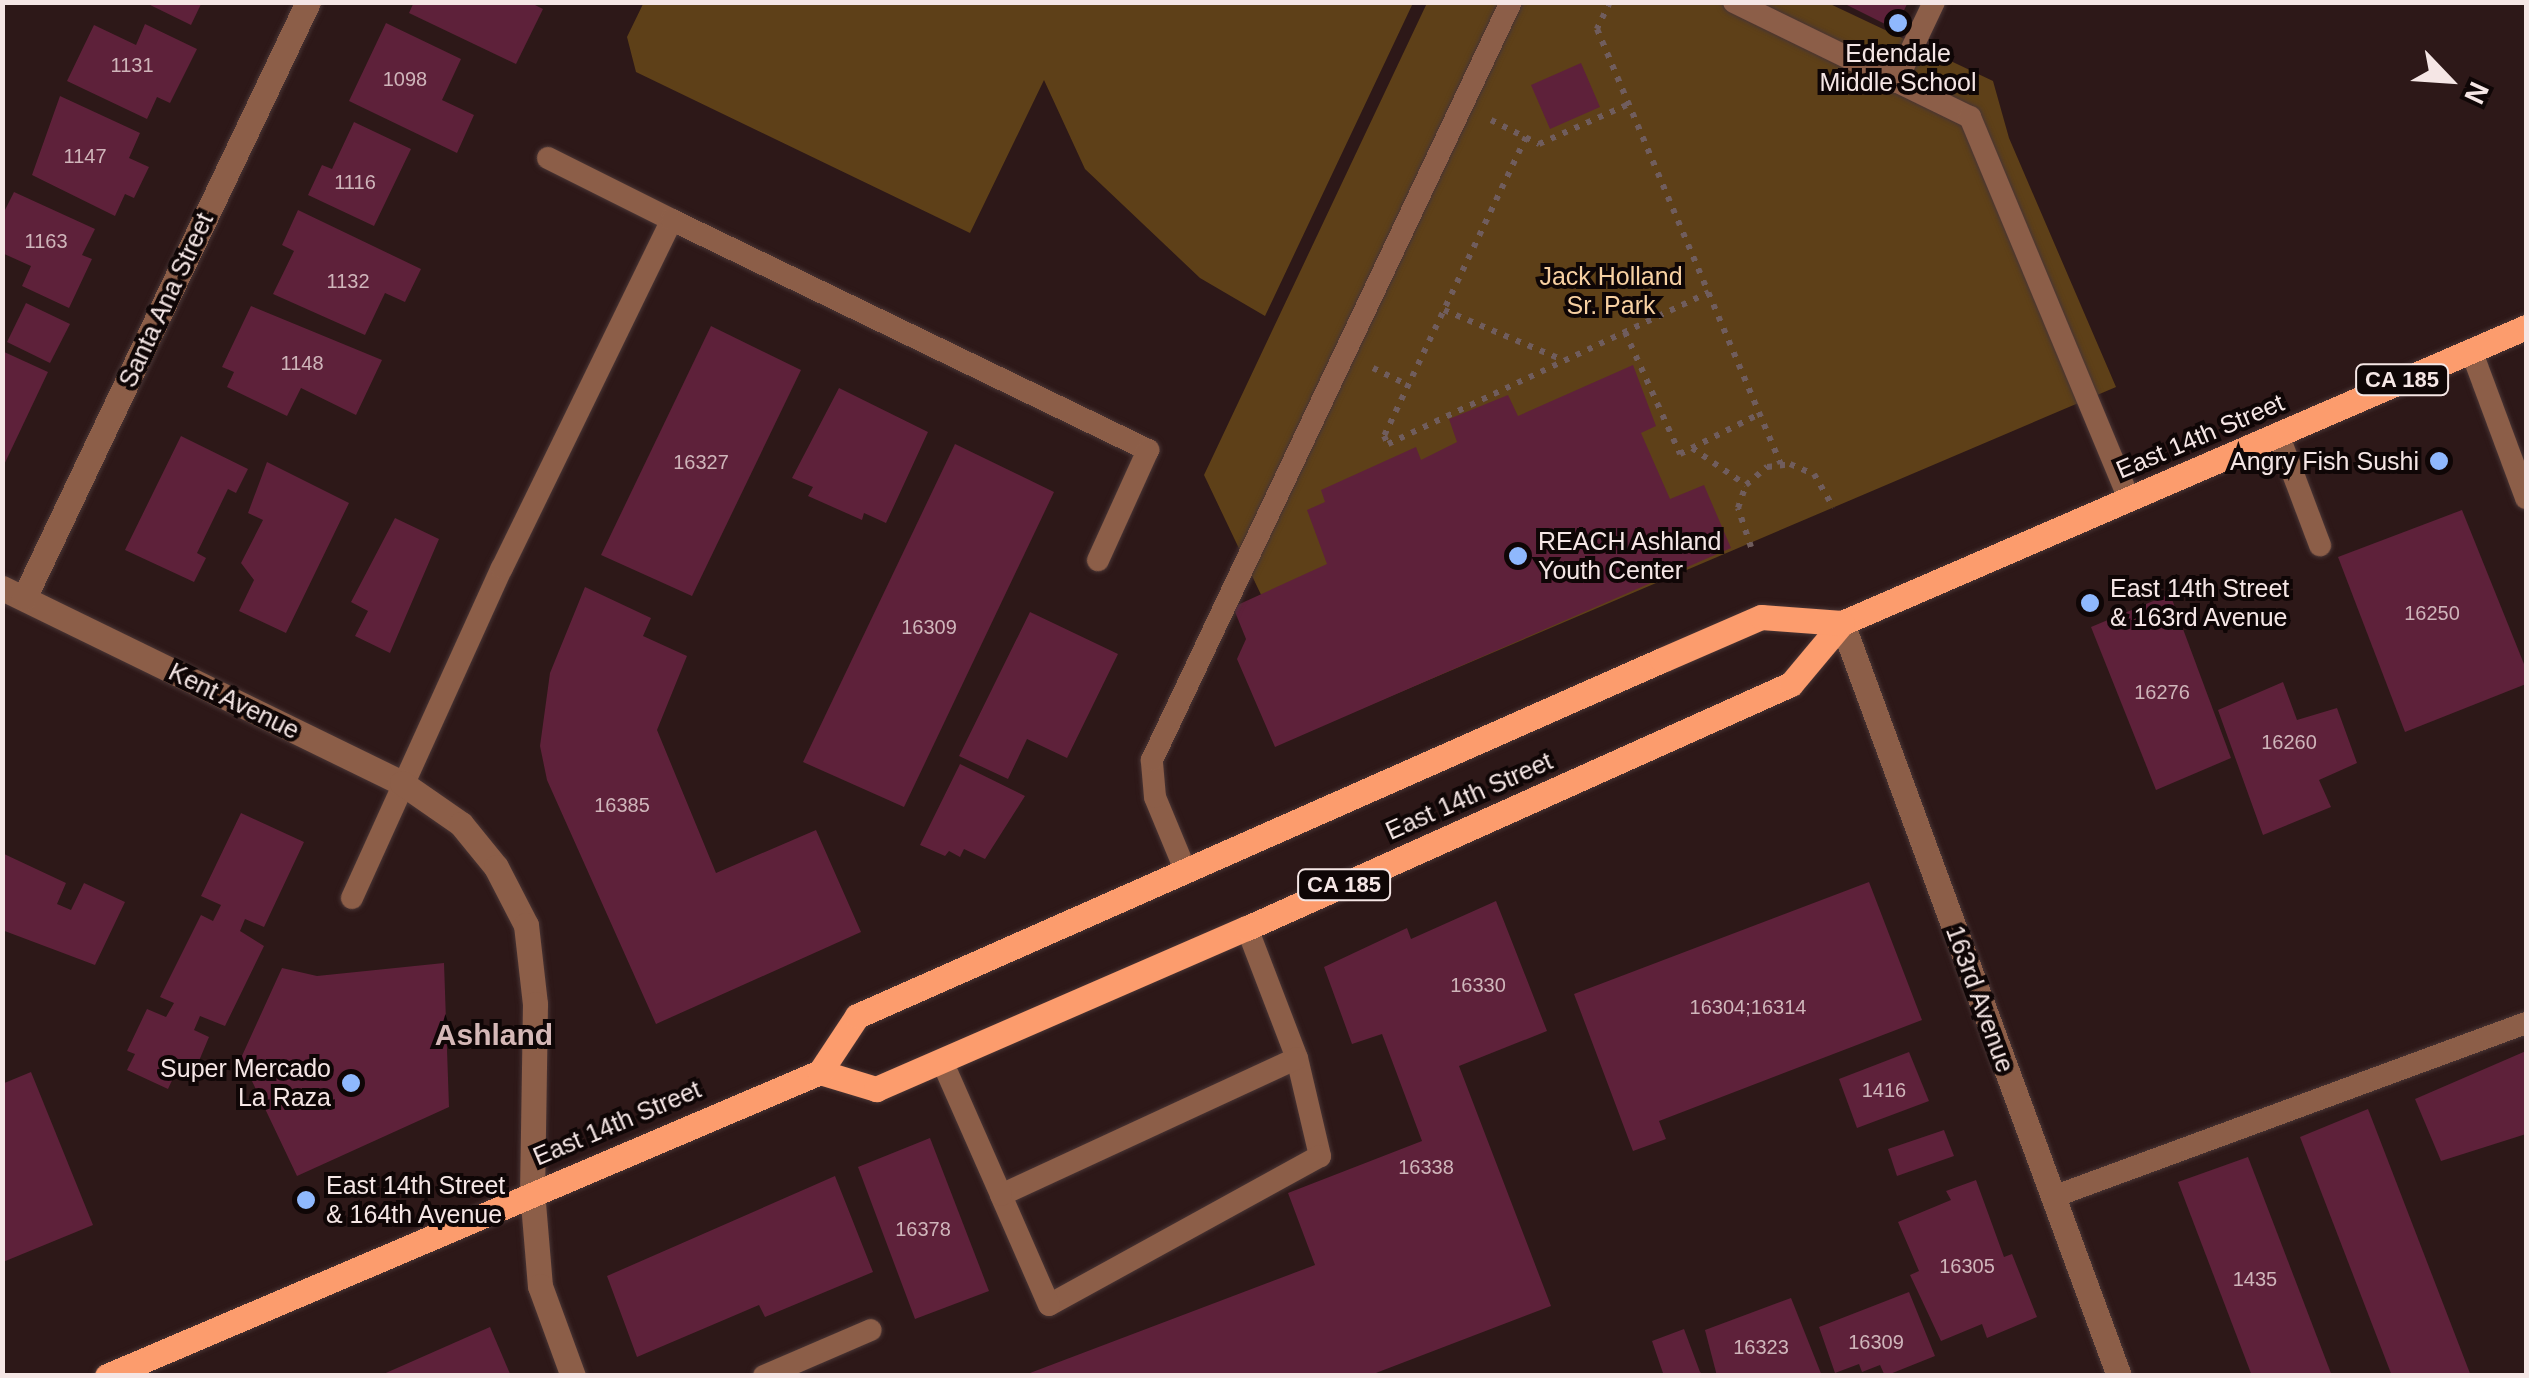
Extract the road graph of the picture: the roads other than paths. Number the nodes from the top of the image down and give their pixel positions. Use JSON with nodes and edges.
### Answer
{"nodes":[{"id":1,"x":308,"y":2,"type":"edge"},
{"id":2,"x":1511,"y":2,"type":"edge"},
{"id":3,"x":1734,"y":2,"type":"edge"},
{"id":4,"x":1934,"y":2,"type":"edge"},
{"id":5,"x":1896,"y":82,"type":"junction"},
{"id":6,"x":548,"y":158,"type":"dead end"},
{"id":7,"x":672,"y":220,"type":"junction"},
{"id":8,"x":2526,"y":326,"type":"edge"},
{"id":9,"x":2472,"y":350,"type":"junction"},
{"id":10,"x":2278,"y":434,"type":"junction"},
{"id":11,"x":2526,"y":498,"type":"edge"},
{"id":12,"x":2129,"y":499,"type":"junction"},
{"id":13,"x":2320,"y":545,"type":"dead end"},
{"id":14,"x":1098,"y":560,"type":"dead end"},
{"id":15,"x":13,"y":593,"type":"edge"},
{"id":16,"x":1842,"y":623,"type":"junction"},
{"id":17,"x":402,"y":783,"type":"junction"},
{"id":18,"x":1186,"y":872,"type":"junction"},
{"id":19,"x":352,"y":898,"type":"dead end"},
{"id":20,"x":1247,"y":928,"type":"junction"},
{"id":21,"x":2526,"y":1023,"type":"edge"},
{"id":22,"x":1297,"y":1058,"type":"junction"},
{"id":23,"x":942,"y":1061,"type":"junction"},
{"id":24,"x":820,"y":1072,"type":"junction"},
{"id":25,"x":532,"y":1191,"type":"junction"},
{"id":26,"x":1000,"y":1195,"type":"junction"},
{"id":27,"x":2054,"y":1196,"type":"junction"},
{"id":28,"x":870,"y":1330,"type":"dead end"},
{"id":29,"x":2111,"y":1373,"type":"edge"},
{"id":30,"x":107,"y":1376,"type":"edge"},
{"id":31,"x":573,"y":1376,"type":"edge"},
{"id":32,"x":764,"y":1376,"type":"edge"}],
"edges":[{"from":1,"to":15,"type":"street","name":"Santa Ana Street"},
{"from":2,"to":18,"type":"lane"},
{"from":3,"to":5,"type":"lane"},
{"from":4,"to":5,"type":"lane"},
{"from":5,"to":12,"type":"lane"},
{"from":6,"to":7,"type":"lane"},
{"from":7,"to":14,"type":"lane"},
{"from":7,"to":17,"type":"lane"},
{"from":8,"to":9,"type":"main road","name":"East 14th Street","number":"CA 185"},
{"from":9,"to":10,"type":"main road","name":"East 14th Street","number":"CA 185"},
{"from":9,"to":11,"type":"lane"},
{"from":10,"to":12,"type":"main road","name":"East 14th Street","number":"CA 185"},
{"from":10,"to":13,"type":"lane"},
{"from":12,"to":16,"type":"main road","name":"East 14th Street","number":"CA 185"},
{"from":15,"to":17,"type":"street","name":"Kent Avenue"},
{"from":16,"to":18,"type":"main road","name":"East 14th Street","number":"CA 185"},
{"from":16,"to":20,"type":"main road","name":"East 14th Street","number":"CA 185"},
{"from":16,"to":27,"type":"street","name":"163rd Avenue"},
{"from":17,"to":19,"type":"lane"},
{"from":17,"to":25,"type":"street","name":"Kent Avenue"},
{"from":18,"to":24,"type":"main road","name":"East 14th Street","number":"CA 185"},
{"from":20,"to":22,"type":"lane"},
{"from":20,"to":23,"type":"main road","name":"East 14th Street","number":"CA 185"},
{"from":21,"to":27,"type":"lane"},
{"from":22,"to":26,"type":"lane"},
{"from":22,"to":26,"type":"lane"},
{"from":23,"to":24,"type":"main road","name":"East 14th Street","number":"CA 185"},
{"from":23,"to":26,"type":"lane"},
{"from":24,"to":25,"type":"main road","name":"East 14th Street"},
{"from":25,"to":30,"type":"main road","name":"East 14th Street"},
{"from":25,"to":31,"type":"street","name":"Kent Avenue"},
{"from":27,"to":29,"type":"street","name":"163rd Avenue"},
{"from":28,"to":32,"type":"lane"}]}
